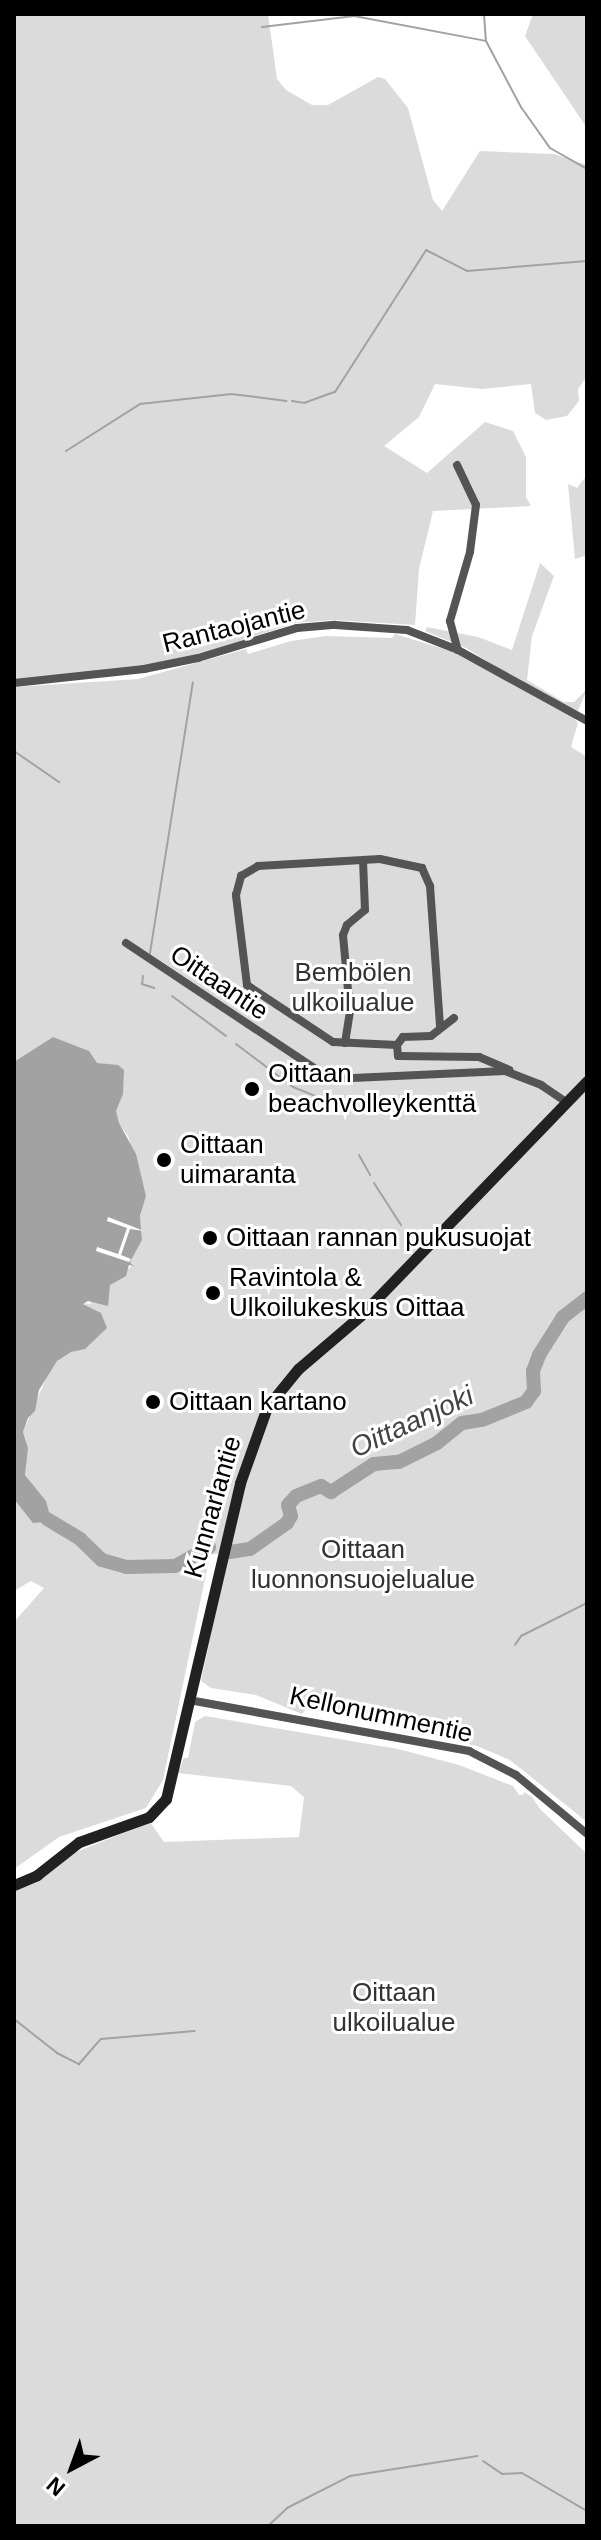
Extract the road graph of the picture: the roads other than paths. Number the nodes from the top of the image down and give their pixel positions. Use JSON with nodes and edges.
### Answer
{"nodes":[{"id":1,"x":457,"y":465,"type":"dead end"},
{"id":2,"x":458,"y":650,"type":"junction"},
{"id":3,"x":14,"y":683,"type":"edge"},
{"id":4,"x":587,"y":721,"type":"edge"},
{"id":5,"x":363,"y":861,"type":"junction"},
{"id":6,"x":126,"y":943,"type":"dead end"},
{"id":7,"x":454,"y":1018,"type":"dead end"},
{"id":8,"x":440,"y":1027,"type":"junction"},
{"id":9,"x":345,"y":1043,"type":"junction"},
{"id":10,"x":397,"y":1045,"type":"junction"},
{"id":11,"x":513,"y":1073,"type":"junction"},
{"id":12,"x":587,"y":1081,"type":"edge"},
{"id":13,"x":565,"y":1101,"type":"junction"},
{"id":14,"x":189,"y":1700,"type":"junction"},
{"id":15,"x":587,"y":1834,"type":"edge"},
{"id":16,"x":14,"y":1885,"type":"edge"}],
"edges":[{"from":1,"to":2,"type":"street"},
{"from":2,"to":3,"type":"street","name":"Rantaojantie"},
{"from":2,"to":4,"type":"street","name":"Rantaojantie"},
{"from":5,"to":8,"type":"street"},
{"from":5,"to":9,"type":"street"},
{"from":5,"to":9,"type":"street"},
{"from":6,"to":11,"type":"street","name":"Oittaantie"},
{"from":7,"to":8,"type":"street"},
{"from":8,"to":10,"type":"street"},
{"from":9,"to":10,"type":"street"},
{"from":10,"to":11,"type":"street"},
{"from":11,"to":13,"type":"street","name":"Oittaantie"},
{"from":12,"to":13,"type":"main road","name":"Kunnarlantie"},
{"from":13,"to":14,"type":"main road","name":"Kunnarlantie"},
{"from":14,"to":15,"type":"street","name":"Kellonummentie"},
{"from":14,"to":16,"type":"main road","name":"Kunnarlantie"}]}
